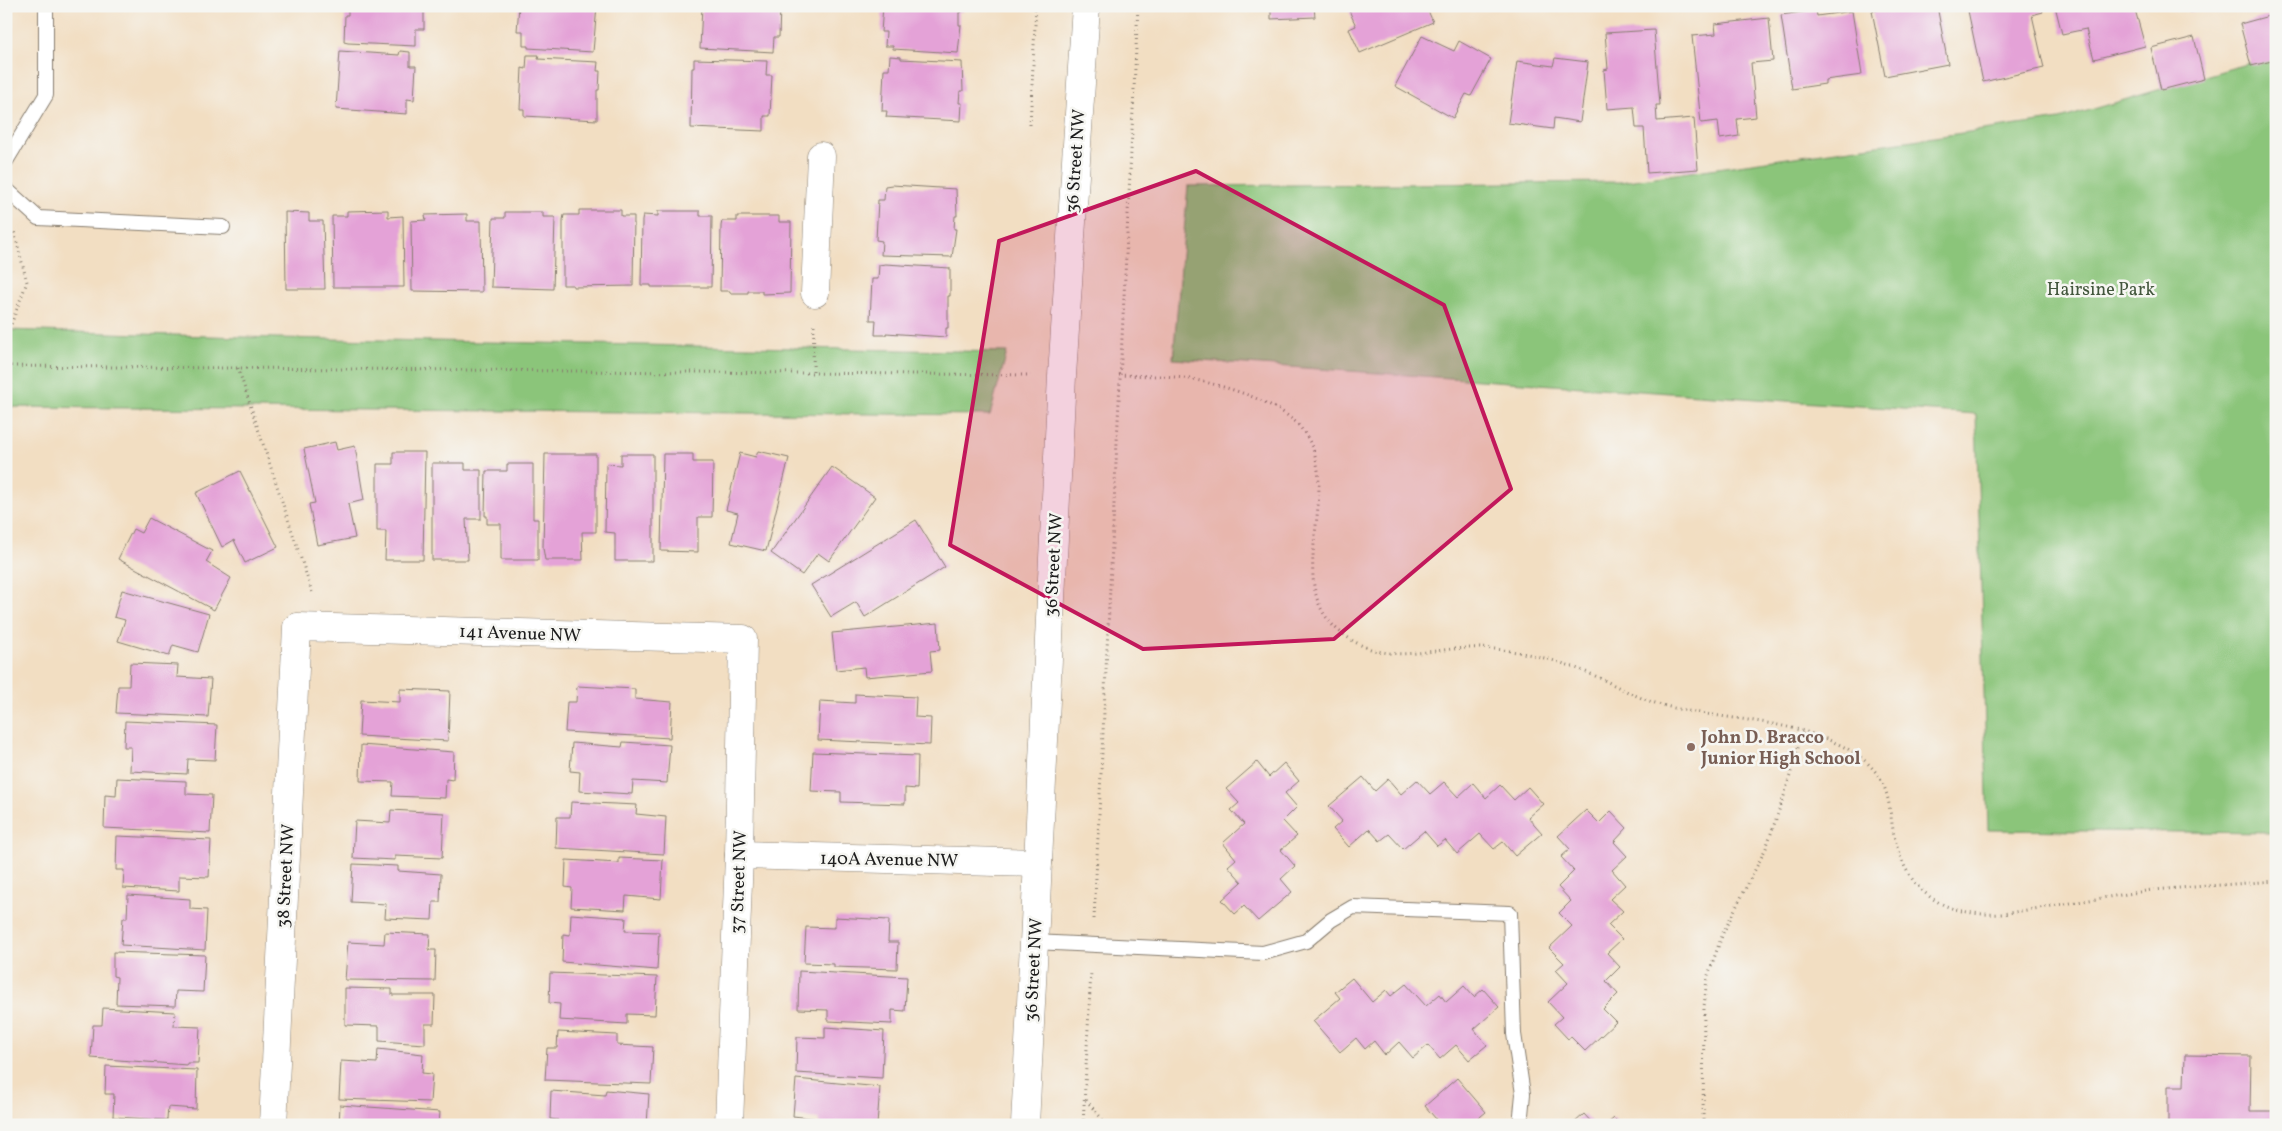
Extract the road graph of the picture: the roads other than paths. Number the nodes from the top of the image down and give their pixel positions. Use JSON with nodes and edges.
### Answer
{"nodes":[{"id":1,"x":46,"y":6,"type":"edge"},
{"id":2,"x":1086,"y":6,"type":"edge"},
{"id":3,"x":821,"y":156,"type":"dead end"},
{"id":4,"x":6,"y":161,"type":"edge"},
{"id":5,"x":6,"y":189,"type":"edge"},
{"id":6,"x":223,"y":227,"type":"dead end"},
{"id":7,"x":815,"y":293,"type":"road end"},
{"id":8,"x":297,"y":627,"type":"joint"},
{"id":9,"x":743,"y":639,"type":"joint"},
{"id":10,"x":739,"y":855,"type":"junction"},
{"id":11,"x":1038,"y":863,"type":"junction"},
{"id":12,"x":1034,"y":942,"type":"junction"},
{"id":13,"x":273,"y":1125,"type":"edge"},
{"id":14,"x":729,"y":1125,"type":"edge"},
{"id":15,"x":1025,"y":1125,"type":"edge"},
{"id":16,"x":1520,"y":1125,"type":"edge"}],
"edges":[{"from":1,"to":4,"type":"lane"},
{"from":2,"to":11,"type":"street","name":"36 Street NW"},
{"from":3,"to":7,"type":"street"},
{"from":5,"to":6,"type":"lane"},
{"from":8,"to":9,"type":"street","name":"141 Avenue NW"},
{"from":8,"to":13,"type":"street","name":"38 Street NW"},
{"from":9,"to":10,"type":"street","name":"37 Street NW"},
{"from":10,"to":11,"type":"street","name":"140A Avenue NW"},
{"from":10,"to":14,"type":"street","name":"37 Street NW"},
{"from":11,"to":12,"type":"street","name":"36 Street NW"},
{"from":12,"to":15,"type":"street","name":"36 Street NW"},
{"from":12,"to":16,"type":"lane"}]}
